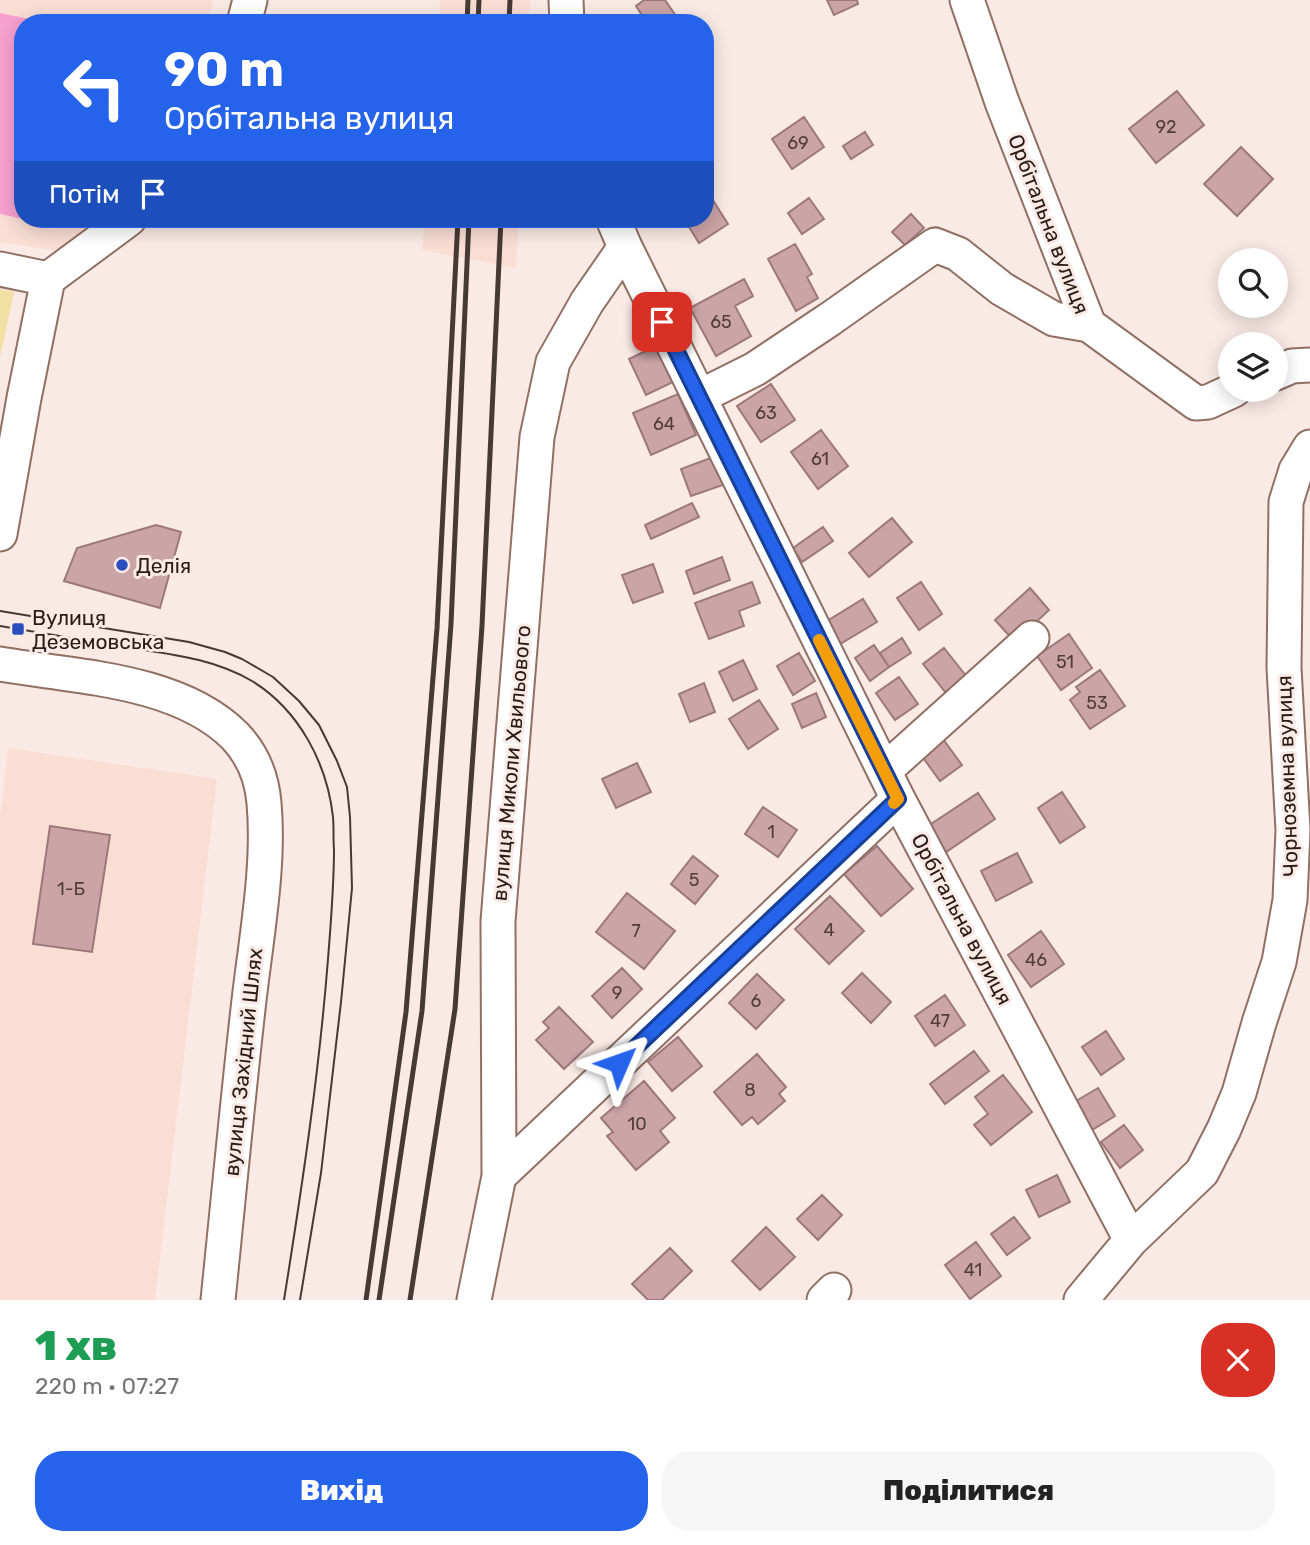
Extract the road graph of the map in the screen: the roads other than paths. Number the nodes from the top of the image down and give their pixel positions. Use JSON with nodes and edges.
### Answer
{"nodes":[{"id":1,"x":967,"y":0,"type":"edge"},
{"id":2,"x":118,"y":228,"type":"edge"},
{"id":3,"x":619,"y":233,"type":"edge"},
{"id":4,"x":0,"y":269,"type":"edge"},
{"id":5,"x":48,"y":279,"type":"junction"},
{"id":6,"x":1088,"y":325,"type":"junction"},
{"id":7,"x":1310,"y":365,"type":"edge"},
{"id":8,"x":1288,"y":368,"type":"edge"},
{"id":9,"x":699,"y":397,"type":"junction"},
{"id":10,"x":1218,"y":397,"type":"edge"},
{"id":11,"x":1310,"y":447,"type":"edge"},
{"id":12,"x":0,"y":534,"type":"edge"},
{"id":13,"x":1032,"y":638,"type":"dead end"},
{"id":14,"x":0,"y":664,"type":"edge"},
{"id":15,"x":891,"y":785,"type":"junction"},
{"id":16,"x":499,"y":1176,"type":"junction"},
{"id":17,"x":1131,"y":1240,"type":"junction"},
{"id":18,"x":218,"y":1300,"type":"edge"},
{"id":19,"x":474,"y":1300,"type":"edge"},
{"id":20,"x":1081,"y":1300,"type":"edge"}],
"edges":[{"from":1,"to":6,"type":"street","name":"Орбітальна вулиця"},
{"from":2,"to":5,"type":"street"},
{"from":3,"to":9,"type":"street","name":"Орбітальна вулиця"},
{"from":3,"to":16,"type":"street","name":"вулиця Миколи Хвильового"},
{"from":4,"to":5,"type":"street"},
{"from":5,"to":12,"type":"street"},
{"from":6,"to":9,"type":"street"},
{"from":6,"to":10,"type":"street","name":"Орбітальна вулиця"},
{"from":7,"to":8,"type":"street"},
{"from":9,"to":15,"type":"street","name":"Орбітальна вулиця"},
{"from":11,"to":17,"type":"street","name":"Чорноземна вулиця"},
{"from":13,"to":15,"type":"street"},
{"from":14,"to":18,"type":"street","name":"вулиця Західний Шлях"},
{"from":15,"to":16,"type":"street"},
{"from":15,"to":17,"type":"street","name":"Орбітальна вулиця"},
{"from":16,"to":19,"type":"street","name":"вулиця Миколи Хвильового"},
{"from":17,"to":20,"type":"street","name":"Чорноземна вулиця"}]}
